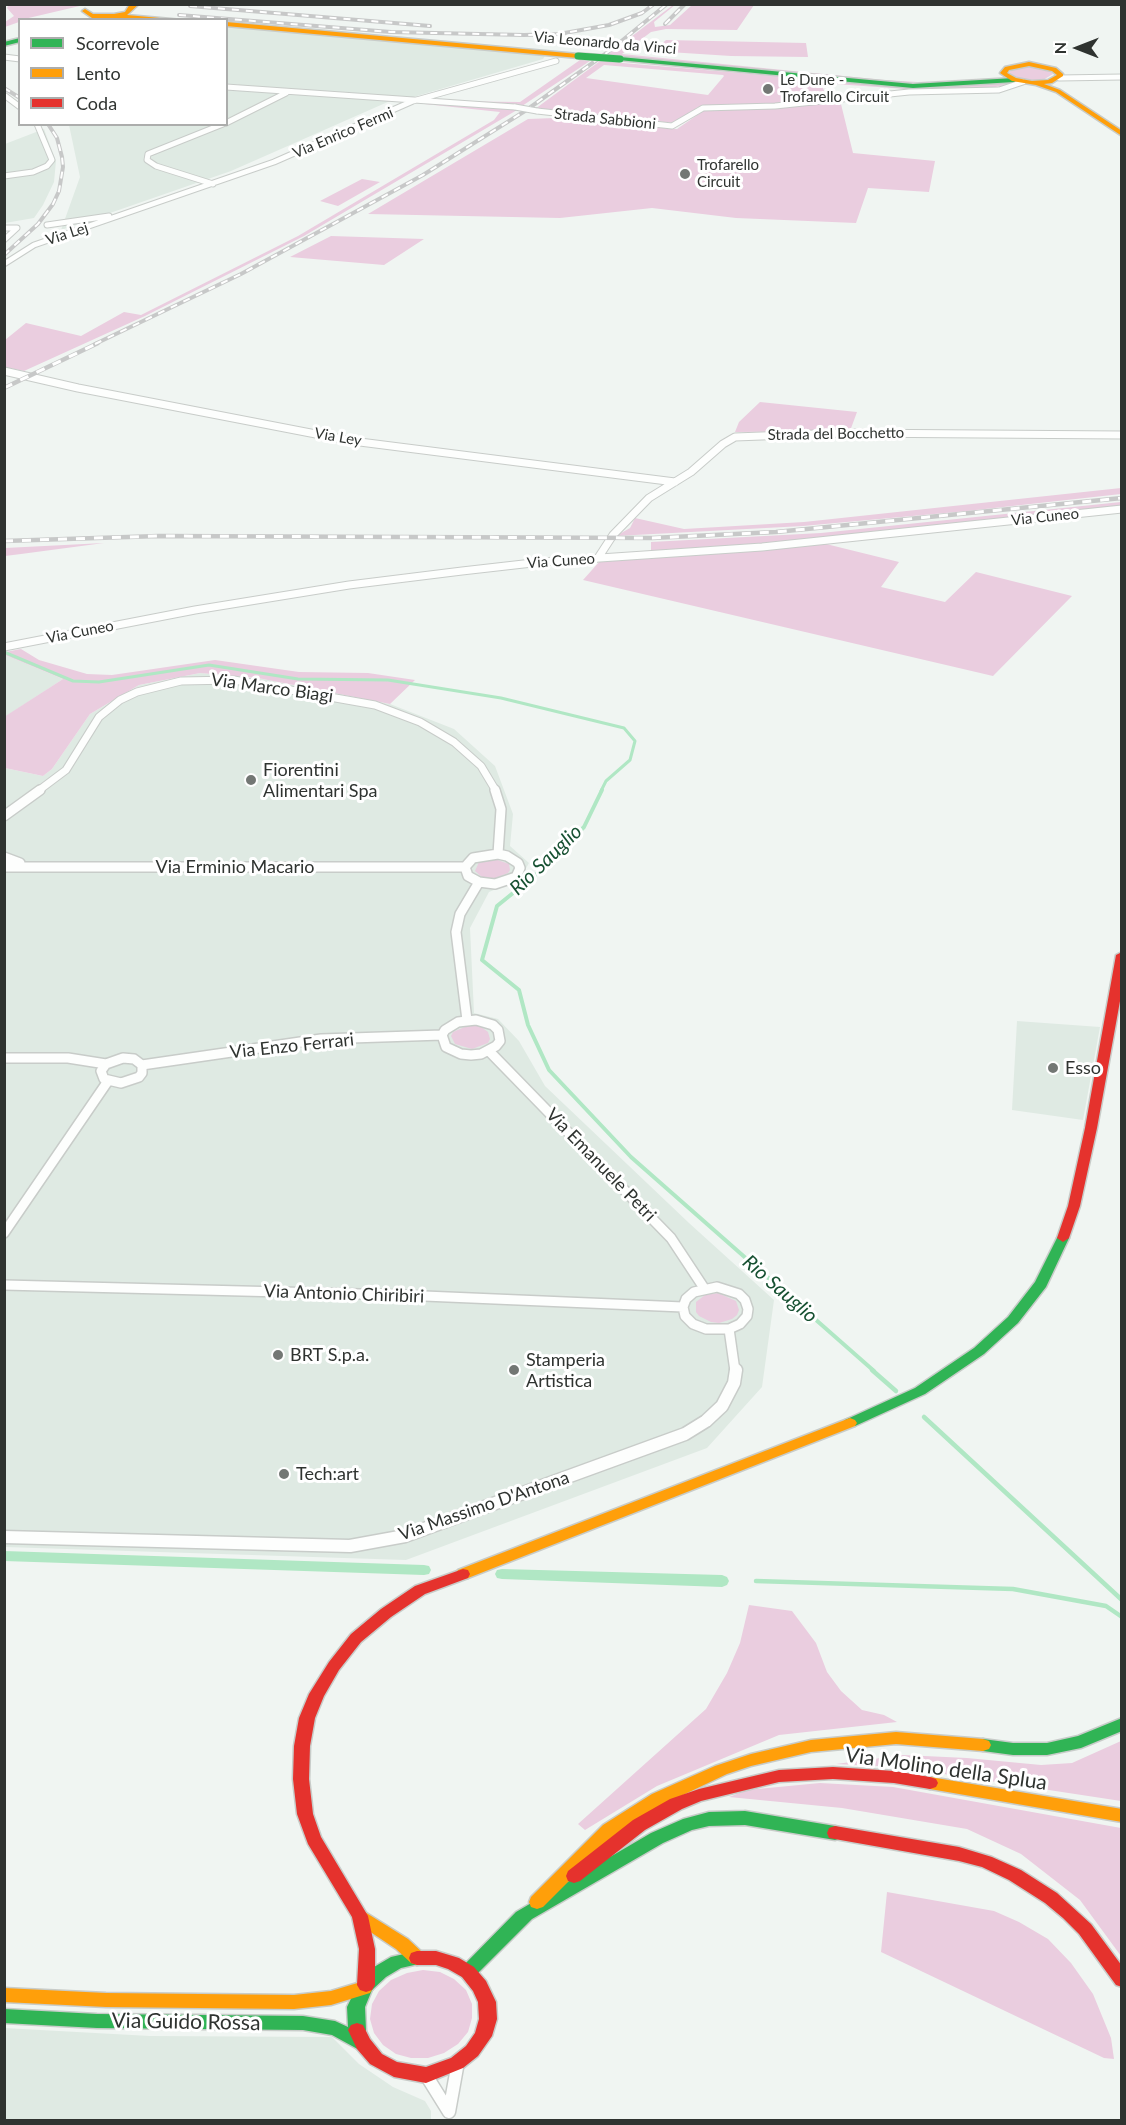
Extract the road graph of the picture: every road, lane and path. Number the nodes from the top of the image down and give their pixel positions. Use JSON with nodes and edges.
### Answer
{"nodes":[{"id":1,"x":132,"y":8,"type":"edge"},
{"id":2,"x":86,"y":14,"type":"edge"},
{"id":3,"x":171,"y":18,"type":"edge"},
{"id":4,"x":228,"y":24,"type":"edge"},
{"id":5,"x":556,"y":61,"type":"dead end"},
{"id":6,"x":1122,"y":77,"type":"edge"},
{"id":7,"x":1018,"y":80,"type":"junction"},
{"id":8,"x":1058,"y":80,"type":"junction"},
{"id":9,"x":228,"y":87,"type":"edge"},
{"id":10,"x":288,"y":92,"type":"junction"},
{"id":11,"x":4,"y":95,"type":"edge"},
{"id":12,"x":413,"y":101,"type":"junction"},
{"id":13,"x":18,"y":106,"type":"edge"},
{"id":14,"x":228,"y":122,"type":"edge"},
{"id":15,"x":38,"y":126,"type":"edge"},
{"id":16,"x":220,"y":126,"type":"edge"},
{"id":17,"x":1122,"y":134,"type":"edge"},
{"id":18,"x":4,"y":176,"type":"edge"},
{"id":19,"x":213,"y":184,"type":"junction"},
{"id":20,"x":132,"y":213,"type":"junction"},
{"id":21,"x":47,"y":225,"type":"dead end"},
{"id":22,"x":4,"y":228,"type":"edge"},
{"id":23,"x":4,"y":240,"type":"edge"},
{"id":24,"x":4,"y":264,"type":"edge"},
{"id":25,"x":4,"y":371,"type":"edge"},
{"id":26,"x":1122,"y":435,"type":"edge"},
{"id":27,"x":675,"y":482,"type":"junction"},
{"id":28,"x":1122,"y":509,"type":"edge"},
{"id":29,"x":598,"y":558,"type":"junction"},
{"id":30,"x":4,"y":647,"type":"edge"},
{"id":31,"x":4,"y":816,"type":"edge"},
{"id":32,"x":498,"y":854,"type":"junction"},
{"id":33,"x":4,"y":857,"type":"edge"},
{"id":34,"x":40,"y":866,"type":"junction"},
{"id":35,"x":4,"y":867,"type":"edge"},
{"id":36,"x":465,"y":867,"type":"junction"},
{"id":37,"x":479,"y":882,"type":"junction"},
{"id":38,"x":1122,"y":955,"type":"edge"},
{"id":39,"x":467,"y":1020,"type":"junction"},
{"id":40,"x":442,"y":1035,"type":"junction"},
{"id":41,"x":489,"y":1051,"type":"junction"},
{"id":42,"x":4,"y":1058,"type":"edge"},
{"id":43,"x":106,"y":1064,"type":"junction"},
{"id":44,"x":142,"y":1065,"type":"junction"},
{"id":45,"x":108,"y":1081,"type":"junction"},
{"id":46,"x":4,"y":1233,"type":"edge"},
{"id":47,"x":4,"y":1285,"type":"edge"},
{"id":48,"x":704,"y":1288,"type":"junction"},
{"id":49,"x":683,"y":1307,"type":"junction"},
{"id":50,"x":729,"y":1329,"type":"junction"},
{"id":51,"x":4,"y":1537,"type":"edge"},
{"id":52,"x":1122,"y":1724,"type":"edge"},
{"id":53,"x":1122,"y":1816,"type":"edge"},
{"id":54,"x":360,"y":1916,"type":"junction"},
{"id":55,"x":522,"y":1917,"type":"junction"},
{"id":56,"x":417,"y":1958,"type":"junction"},
{"id":57,"x":468,"y":1972,"type":"junction"},
{"id":58,"x":1122,"y":1980,"type":"edge"},
{"id":59,"x":365,"y":1987,"type":"junction"},
{"id":60,"x":4,"y":1995,"type":"edge"},
{"id":61,"x":4,"y":2016,"type":"edge"},
{"id":62,"x":363,"y":2044,"type":"junction"},
{"id":63,"x":458,"y":2062,"type":"junction"},
{"id":64,"x":426,"y":2075,"type":"junction"},
{"id":65,"x":449,"y":2116,"type":"edge"}],
"edges":[{"from":1,"to":2,"type":"main road"},
{"from":1,"to":3,"type":"main road"},
{"from":4,"to":7,"type":"main road","name":"Via Leonardo da Vinci","bridge":true},
{"from":5,"to":12,"type":"street","name":"Via Enrico Fermi"},
{"from":6,"to":8,"type":"street"},
{"from":7,"to":8,"type":"main road"},
{"from":7,"to":8,"type":"main road","name":"Via Leonardo da Vinci"},
{"from":7,"to":12,"type":"street","name":"Strada Sabbioni","bridge":true},
{"from":8,"to":17,"type":"main road"},
{"from":9,"to":10,"type":"street","name":"Strada Sabbioni"},
{"from":10,"to":12,"type":"street","name":"Strada Sabbioni"},
{"from":10,"to":14,"type":"street"},
{"from":11,"to":13,"type":"street"},
{"from":12,"to":19,"type":"street","name":"Via Enrico Fermi"},
{"from":15,"to":18,"type":"street"},
{"from":16,"to":19,"type":"street"},
{"from":19,"to":20,"type":"street","name":"Via Enrico Fermi"},
{"from":20,"to":21,"type":"street"},
{"from":20,"to":24,"type":"street","name":"Via Lej"},
{"from":22,"to":23,"type":"street"},
{"from":25,"to":27,"type":"street","name":"Via Ley"},
{"from":26,"to":27,"type":"street","name":"Strada del Bocchetto"},
{"from":27,"to":29,"type":"street","name":"Strada del Bocchetto"},
{"from":28,"to":29,"type":"street","name":"Via Cuneo"},
{"from":29,"to":30,"type":"street","name":"Via Cuneo"},
{"from":31,"to":32,"type":"street","name":"Via Marco Biagi"},
{"from":32,"to":36,"type":"street"},
{"from":32,"to":37,"type":"street"},
{"from":33,"to":34,"type":"street"},
{"from":34,"to":35,"type":"street","name":"Via Erminio Macario"},
{"from":34,"to":36,"type":"street","name":"Via Erminio Macario"},
{"from":36,"to":37,"type":"street"},
{"from":37,"to":39,"type":"street"},
{"from":38,"to":54,"type":"main road"},
{"from":39,"to":40,"type":"street"},
{"from":39,"to":41,"type":"street"},
{"from":40,"to":41,"type":"street"},
{"from":40,"to":44,"type":"street","name":"Via Enzo Ferrari"},
{"from":41,"to":48,"type":"street","name":"Via Emanuele Petri"},
{"from":42,"to":43,"type":"street"},
{"from":43,"to":44,"type":"street"},
{"from":43,"to":45,"type":"street"},
{"from":44,"to":45,"type":"street"},
{"from":45,"to":46,"type":"street"},
{"from":47,"to":49,"type":"street","name":"Via Antonio Chiribiri"},
{"from":48,"to":49,"type":"street"},
{"from":48,"to":50,"type":"street"},
{"from":49,"to":50,"type":"street"},
{"from":50,"to":51,"type":"street","name":"Via Massimo D'Antona"},
{"from":52,"to":55,"type":"main road"},
{"from":53,"to":55,"type":"main road","name":"Via Molino della Splua"},
{"from":54,"to":56,"type":"main road"},
{"from":54,"to":59,"type":"main road"},
{"from":55,"to":57,"type":"main road","name":"Via Molino della Splua"},
{"from":55,"to":58,"type":"main road"},
{"from":56,"to":57,"type":"main road","name":"Via Guido Rossa"},
{"from":56,"to":59,"type":"main road","name":"Via Guido Rossa"},
{"from":57,"to":63,"type":"main road"},
{"from":59,"to":60,"type":"main road","name":"Via Guido Rossa"},
{"from":59,"to":62,"type":"main road"},
{"from":61,"to":62,"type":"main road","name":"Via Guido Rossa"},
{"from":62,"to":64,"type":"main road","name":"Via Guido Rossa"},
{"from":63,"to":64,"type":"main road"},
{"from":63,"to":65,"type":"street"},
{"from":64,"to":65,"type":"street"}]}
